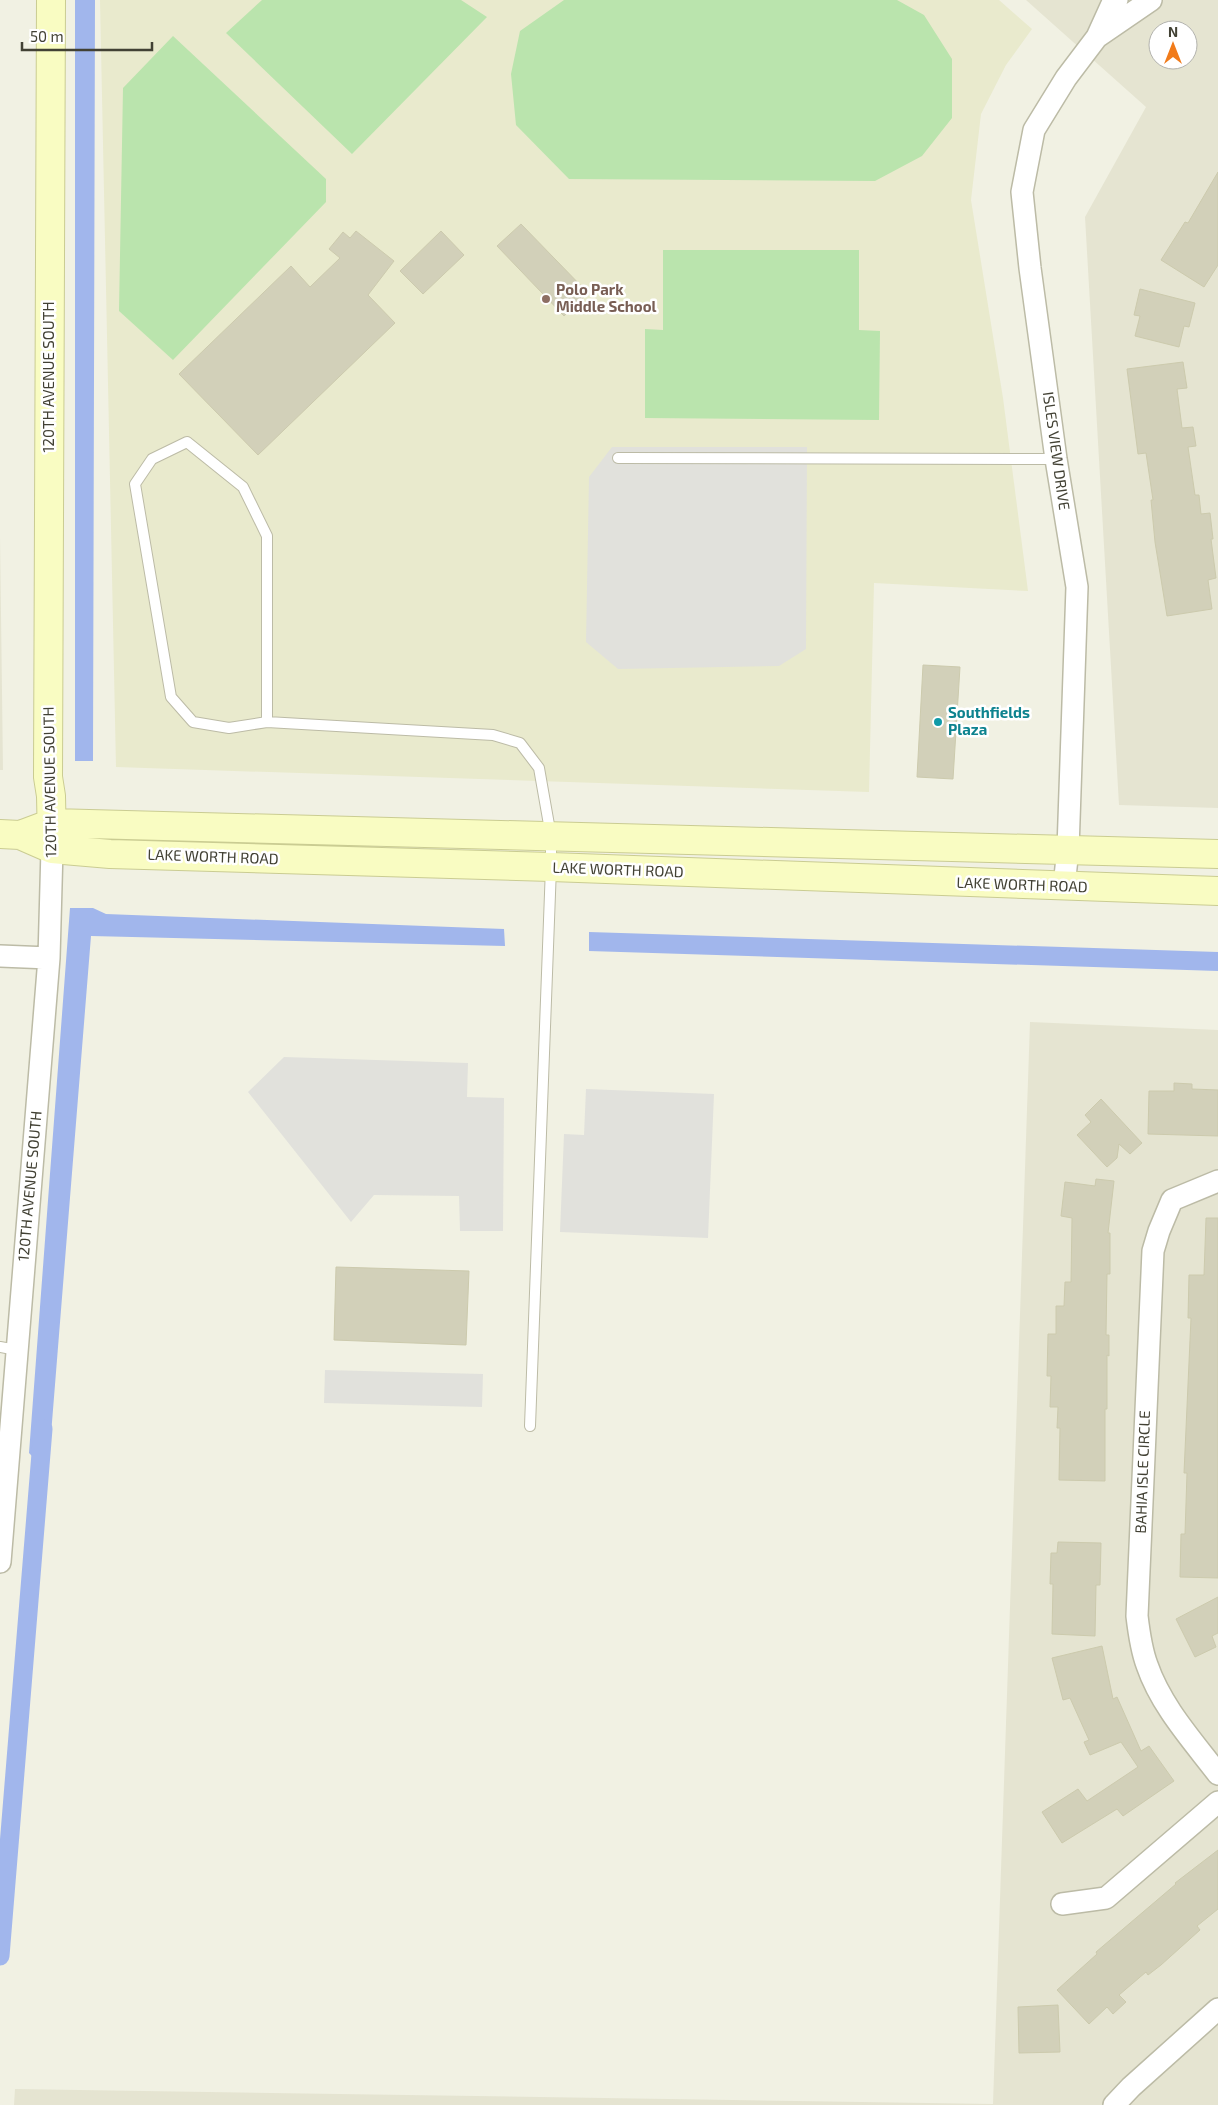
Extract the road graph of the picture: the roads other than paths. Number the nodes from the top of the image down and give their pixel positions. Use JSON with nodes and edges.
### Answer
{"nodes":[{"id":1,"x":50,"y":0,"type":"edge"},
{"id":2,"x":1116,"y":0,"type":"edge"},
{"id":3,"x":1151,"y":0,"type":"edge"},
{"id":4,"x":1097,"y":37,"type":"junction"},
{"id":5,"x":618,"y":458,"type":"dead end"},
{"id":6,"x":1056,"y":459,"type":"junction"},
{"id":7,"x":267,"y":722,"type":"junction"},
{"id":8,"x":10,"y":834,"type":"edge"},
{"id":9,"x":52,"y":836,"type":"junction"},
{"id":10,"x":550,"y":836,"type":"junction"},
{"id":11,"x":1068,"y":849,"type":"junction"},
{"id":12,"x":1218,"y":854,"type":"edge"},
{"id":13,"x":551,"y":867,"type":"junction"},
{"id":14,"x":1064,"y":886,"type":"junction"},
{"id":15,"x":1218,"y":891,"type":"edge"},
{"id":16,"x":0,"y":956,"type":"edge"},
{"id":17,"x":49,"y":958,"type":"junction"},
{"id":18,"x":1218,"y":1181,"type":"edge"},
{"id":19,"x":9,"y":1348,"type":"edge"},
{"id":20,"x":530,"y":1426,"type":"dead end"},
{"id":21,"x":0,"y":1562,"type":"edge"},
{"id":22,"x":1218,"y":1774,"type":"edge"},
{"id":23,"x":1218,"y":1802,"type":"edge"},
{"id":24,"x":1062,"y":1904,"type":"dead end"},
{"id":25,"x":1218,"y":2009,"type":"edge"},
{"id":26,"x":1114,"y":2105,"type":"edge"}],
"edges":[{"from":1,"to":9,"type":"street","name":"120TH AVENUE SOUTH"},
{"from":2,"to":4,"type":"street","name":"ISLES VIEW DRIVE"},
{"from":3,"to":4,"type":"street","name":"ISLES VIEW DRIVE"},
{"from":4,"to":6,"type":"street","name":"ISLES VIEW DRIVE"},
{"from":5,"to":6,"type":"lane"},
{"from":6,"to":11,"type":"street","name":"ISLES VIEW DRIVE"},
{"from":7,"to":7,"type":"lane"},
{"from":7,"to":10,"type":"lane"},
{"from":8,"to":9,"type":"street","name":"LAKE WORTH ROAD"},
{"from":9,"to":10,"type":"street","name":"LAKE WORTH ROAD"},
{"from":9,"to":13,"type":"street","name":"LAKE WORTH ROAD"},
{"from":9,"to":17,"type":"street","name":"120TH AVENUE SOUTH"},
{"from":10,"to":11,"type":"street","name":"LAKE WORTH ROAD"},
{"from":10,"to":13,"type":"lane"},
{"from":11,"to":12,"type":"street","name":"LAKE WORTH ROAD"},
{"from":11,"to":14,"type":"street","name":"ISLES VIEW DRIVE"},
{"from":13,"to":14,"type":"street","name":"LAKE WORTH ROAD"},
{"from":13,"to":20,"type":"lane"},
{"from":14,"to":15,"type":"street","name":"LAKE WORTH ROAD"},
{"from":16,"to":17,"type":"street"},
{"from":17,"to":19,"type":"street","name":"120TH AVENUE SOUTH"},
{"from":18,"to":22,"type":"street","name":"BAHIA ISLE CIRCLE"},
{"from":19,"to":21,"type":"street","name":"120TH AVENUE SOUTH"},
{"from":23,"to":24,"type":"street"},
{"from":25,"to":26,"type":"street"}]}
